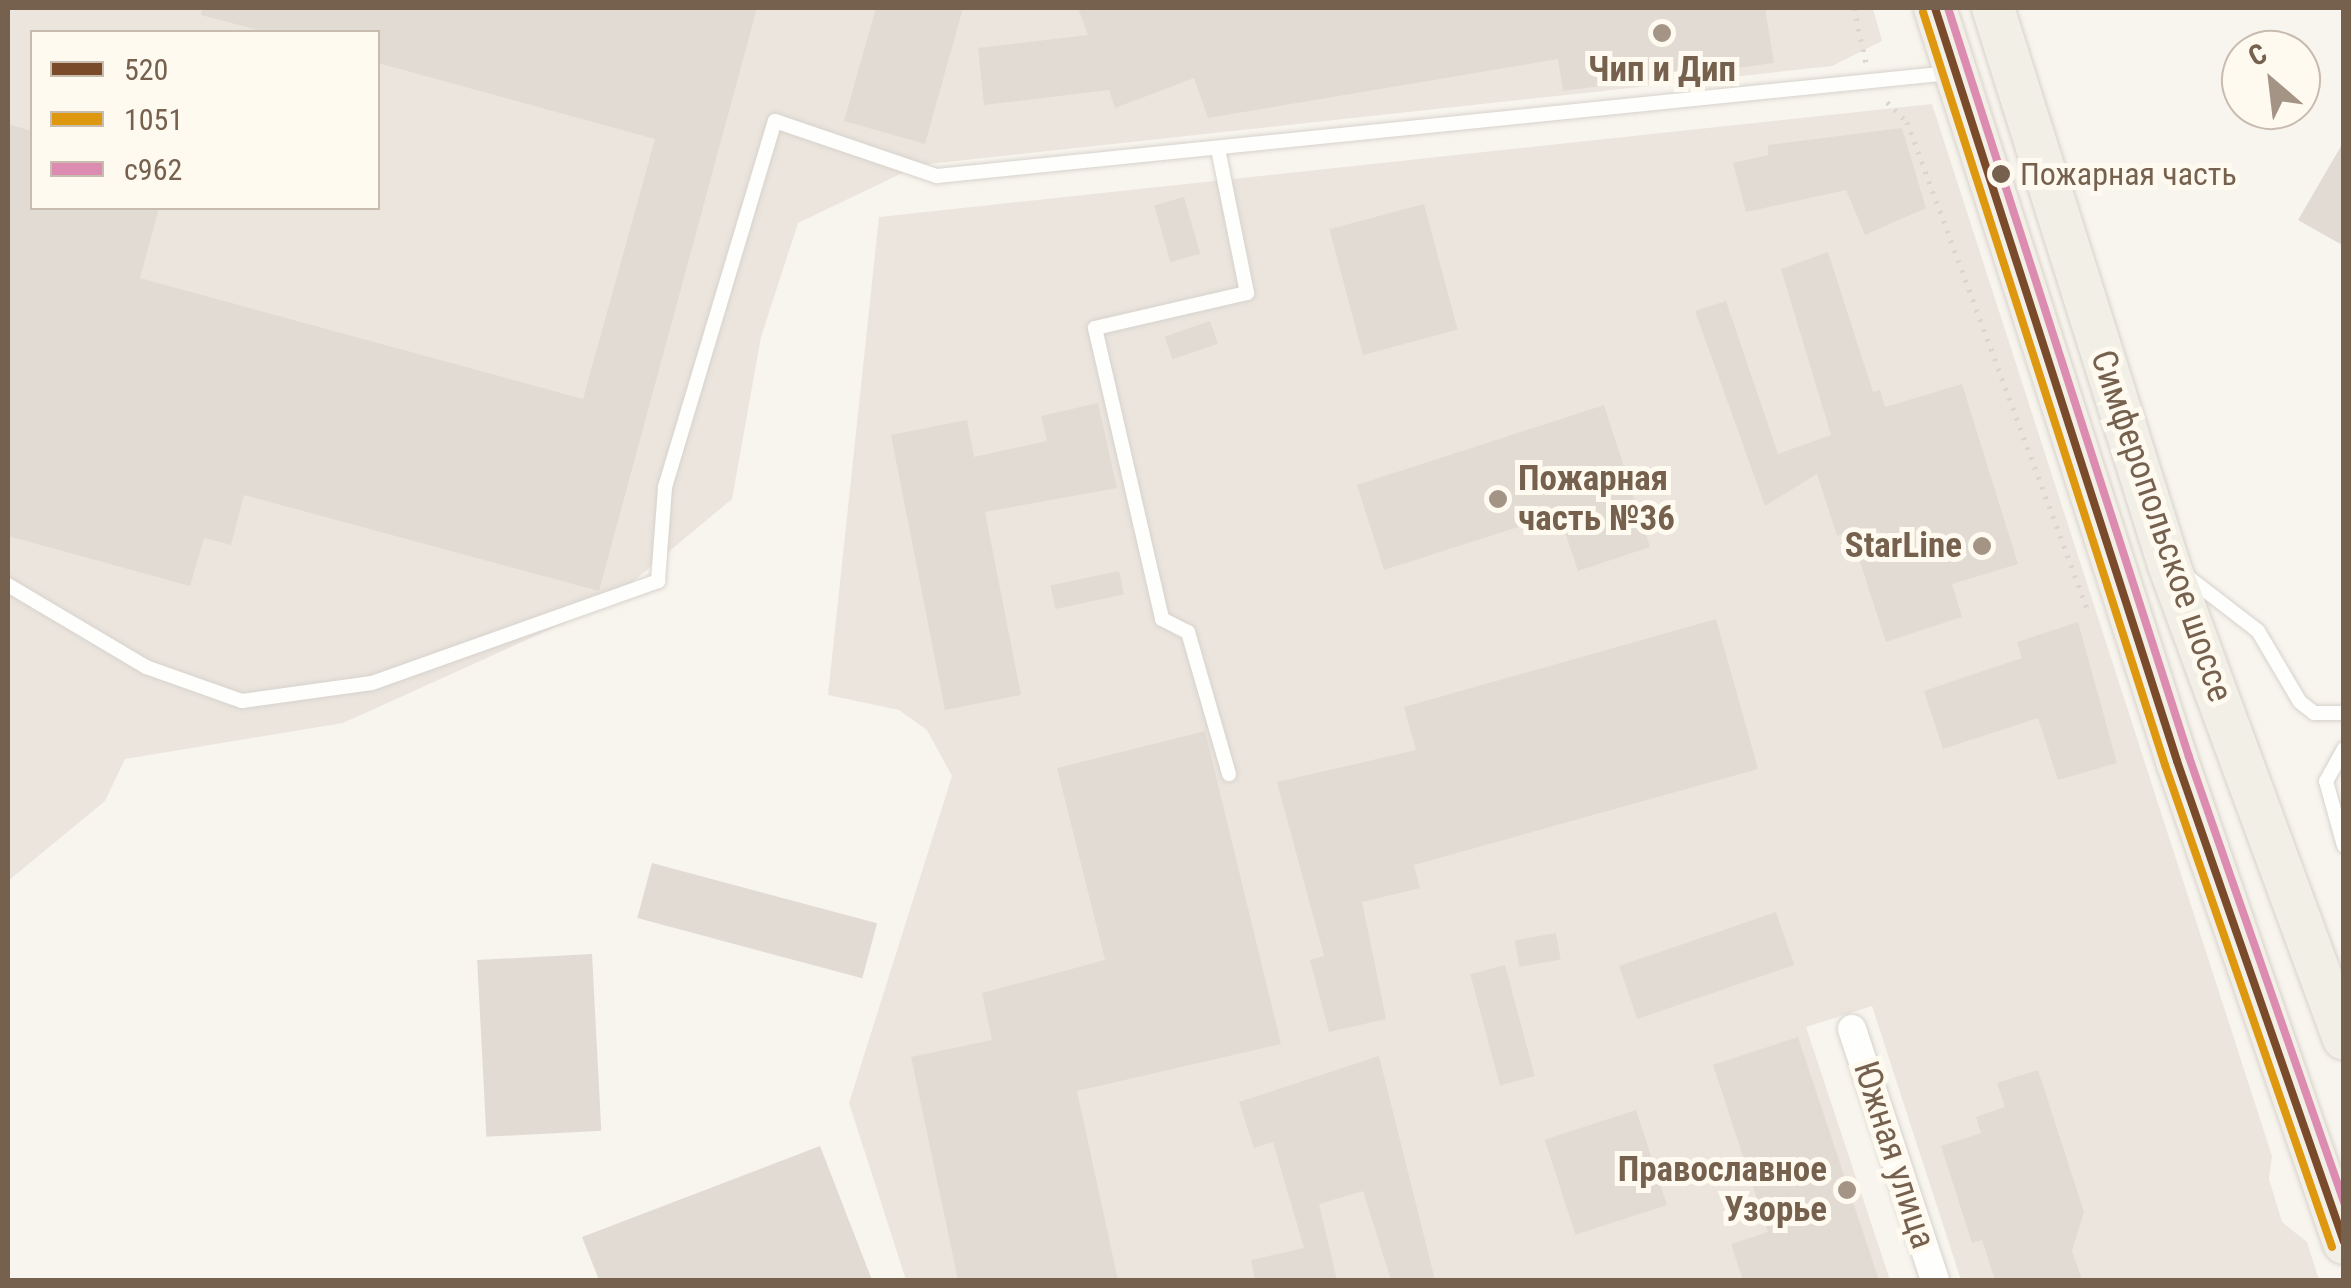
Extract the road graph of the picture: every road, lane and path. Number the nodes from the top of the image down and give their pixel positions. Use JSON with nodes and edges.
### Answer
{"nodes":[{"id":1,"x":1854,"y":8,"type":"edge"},
{"id":2,"x":1934,"y":8,"type":"edge"},
{"id":3,"x":1993,"y":8,"type":"edge"},
{"id":4,"x":1956,"y":72,"type":"junction"},
{"id":5,"x":1871,"y":85,"type":"junction"},
{"id":6,"x":1218,"y":148,"type":"junction"},
{"id":7,"x":2169,"y":565,"type":"junction"},
{"id":8,"x":8,"y":585,"type":"edge"},
{"id":9,"x":2094,"y":627,"type":"dead end"},
{"id":10,"x":2344,"y":713,"type":"edge"},
{"id":11,"x":2344,"y":749,"type":"edge"},
{"id":12,"x":1228,"y":774,"type":"dead end"},
{"id":13,"x":2344,"y":846,"type":"edge"},
{"id":14,"x":1852,"y":1028,"type":"dead end"},
{"id":15,"x":2344,"y":1039,"type":"edge"},
{"id":16,"x":2344,"y":1243,"type":"edge"},
{"id":17,"x":1935,"y":1280,"type":"edge"}],
"edges":[{"from":1,"to":5,"type":"path"},
{"from":2,"to":4,"type":"main road","name":"Симферопольское шоссе"},
{"from":3,"to":7,"type":"main road","name":"Симферопольское шоссе"},
{"from":4,"to":5,"type":"lane"},
{"from":4,"to":16,"type":"main road","name":"Симферопольское шоссе"},
{"from":5,"to":6,"type":"lane"},
{"from":5,"to":9,"type":"path"},
{"from":6,"to":8,"type":"lane"},
{"from":6,"to":12,"type":"lane"},
{"from":7,"to":10,"type":"lane"},
{"from":7,"to":15,"type":"main road","name":"Симферопольское шоссе"},
{"from":11,"to":13,"type":"lane"},
{"from":14,"to":17,"type":"street","name":"Южная улица"}]}
